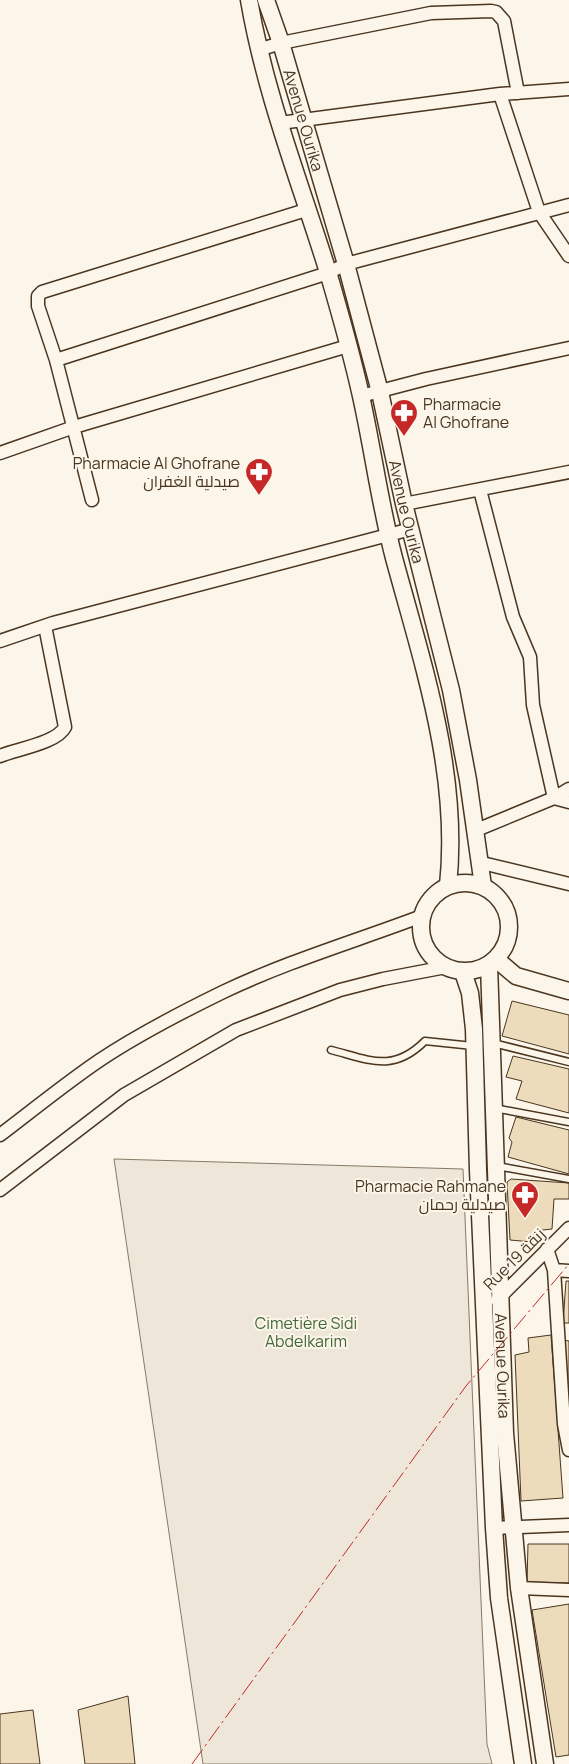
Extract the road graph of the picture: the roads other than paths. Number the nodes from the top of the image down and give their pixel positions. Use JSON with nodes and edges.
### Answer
{"nodes":[{"id":1,"x":249,"y":0,"type":"edge"},
{"id":2,"x":266,"y":0,"type":"edge"},
{"id":3,"x":281,"y":43,"type":"junction"},
{"id":4,"x":258,"y":50,"type":"junction"},
{"id":5,"x":569,"y":89,"type":"edge"},
{"id":6,"x":518,"y":93,"type":"junction"},
{"id":7,"x":500,"y":94,"type":"junction"},
{"id":8,"x":303,"y":119,"type":"junction"},
{"id":9,"x":280,"y":123,"type":"junction"},
{"id":10,"x":569,"y":205,"type":"edge"},
{"id":11,"x":306,"y":210,"type":"junction"},
{"id":12,"x":539,"y":212,"type":"junction"},
{"id":13,"x":569,"y":256,"type":"edge"},
{"id":14,"x":346,"y":264,"type":"junction"},
{"id":15,"x":328,"y":273,"type":"junction"},
{"id":16,"x":348,"y":346,"type":"junction"},
{"id":17,"x":569,"y":348,"type":"edge"},
{"id":18,"x":56,"y":360,"type":"junction"},
{"id":19,"x":380,"y":392,"type":"junction"},
{"id":20,"x":361,"y":396,"type":"junction"},
{"id":21,"x":74,"y":427,"type":"junction"},
{"id":22,"x":0,"y":453,"type":"edge"},
{"id":23,"x":569,"y":472,"type":"edge"},
{"id":24,"x":480,"y":490,"type":"junction"},
{"id":25,"x":92,"y":500,"type":"dead end"},
{"id":26,"x":404,"y":504,"type":"junction"},
{"id":27,"x":411,"y":529,"type":"junction"},
{"id":28,"x":388,"y":534,"type":"junction"},
{"id":29,"x":44,"y":626,"type":"junction"},
{"id":30,"x":0,"y":641,"type":"edge"},
{"id":31,"x":0,"y":756,"type":"edge"},
{"id":32,"x":569,"y":789,"type":"edge"},
{"id":33,"x":554,"y":798,"type":"junction"},
{"id":34,"x":569,"y":802,"type":"edge"},
{"id":35,"x":474,"y":831,"type":"junction"},
{"id":36,"x":478,"y":862,"type":"junction"},
{"id":37,"x":569,"y":884,"type":"edge"},
{"id":38,"x":448,"y":886,"type":"junction"},
{"id":39,"x":483,"y":886,"type":"junction"},
{"id":40,"x":422,"y":916,"type":"junction"},
{"id":41,"x":493,"y":962,"type":"junction"},
{"id":42,"x":446,"y":967,"type":"junction"},
{"id":43,"x":463,"y":972,"type":"junction"},
{"id":44,"x":569,"y":991,"type":"edge"},
{"id":45,"x":492,"y":1043,"type":"junction"},
{"id":46,"x":475,"y":1046,"type":"junction"},
{"id":47,"x":332,"y":1050,"type":"dead end"},
{"id":48,"x":569,"y":1062,"type":"edge"},
{"id":49,"x":494,"y":1108,"type":"junction"},
{"id":50,"x":569,"y":1122,"type":"edge"},
{"id":51,"x":0,"y":1135,"type":"edge"},
{"id":52,"x":496,"y":1166,"type":"junction"},
{"id":53,"x":569,"y":1180,"type":"edge"},
{"id":54,"x":0,"y":1190,"type":"edge"},
{"id":55,"x":569,"y":1228,"type":"edge"},
{"id":56,"x":547,"y":1249,"type":"junction"},
{"id":57,"x":554,"y":1270,"type":"junction"},
{"id":58,"x":569,"y":1271,"type":"edge"},
{"id":59,"x":501,"y":1295,"type":"junction"},
{"id":60,"x":484,"y":1315,"type":"junction"},
{"id":61,"x":564,"y":1332,"type":"edge"},
{"id":62,"x":566,"y":1394,"type":"edge"},
{"id":63,"x":569,"y":1450,"type":"edge"},
{"id":64,"x":569,"y":1525,"type":"edge"},
{"id":65,"x":494,"y":1528,"type":"junction"},
{"id":66,"x":512,"y":1528,"type":"junction"},
{"id":67,"x":519,"y":1588,"type":"junction"},
{"id":68,"x":569,"y":1590,"type":"edge"},
{"id":69,"x":523,"y":1764,"type":"edge"},
{"id":70,"x":545,"y":1764,"type":"edge"}],
"edges":[{"from":1,"to":4,"type":"street","name":"Avenue Ourika"},
{"from":2,"to":3,"type":"street","name":"Avenue Ourika"},
{"from":3,"to":4,"type":"street"},
{"from":3,"to":6,"type":"street"},
{"from":3,"to":8,"type":"street","name":"Avenue Ourika"},
{"from":4,"to":9,"type":"street","name":"Avenue Ourika"},
{"from":5,"to":6,"type":"street"},
{"from":6,"to":7,"type":"street"},
{"from":7,"to":8,"type":"street"},
{"from":7,"to":12,"type":"street"},
{"from":8,"to":9,"type":"street"},
{"from":8,"to":14,"type":"street","name":"Avenue Ourika"},
{"from":9,"to":11,"type":"street","name":"Avenue Ourika"},
{"from":10,"to":12,"type":"street"},
{"from":11,"to":15,"type":"street","name":"Avenue Ourika"},
{"from":11,"to":18,"type":"street"},
{"from":12,"to":13,"type":"street"},
{"from":12,"to":14,"type":"street"},
{"from":14,"to":15,"type":"street"},
{"from":14,"to":19,"type":"street","name":"Avenue Ourika"},
{"from":15,"to":16,"type":"street","name":"Avenue Ourika"},
{"from":15,"to":18,"type":"street"},
{"from":16,"to":20,"type":"street","name":"Avenue Ourika"},
{"from":16,"to":21,"type":"street"},
{"from":17,"to":19,"type":"street"},
{"from":18,"to":21,"type":"street"},
{"from":19,"to":20,"type":"street"},
{"from":19,"to":26,"type":"street","name":"Avenue Ourika"},
{"from":20,"to":28,"type":"street","name":"Avenue Ourika"},
{"from":21,"to":22,"type":"street"},
{"from":21,"to":25,"type":"street"},
{"from":23,"to":24,"type":"street"},
{"from":24,"to":26,"type":"street"},
{"from":24,"to":33,"type":"street"},
{"from":26,"to":27,"type":"street","name":"Avenue Ourika"},
{"from":27,"to":28,"type":"street"},
{"from":27,"to":35,"type":"street","name":"Avenue Ourika"},
{"from":28,"to":29,"type":"street"},
{"from":28,"to":38,"type":"street","name":"Avenue Ourika"},
{"from":29,"to":30,"type":"street"},
{"from":29,"to":31,"type":"street"},
{"from":32,"to":33,"type":"street"},
{"from":33,"to":34,"type":"street"},
{"from":33,"to":35,"type":"street"},
{"from":35,"to":36,"type":"street","name":"Avenue Ourika"},
{"from":36,"to":37,"type":"street"},
{"from":36,"to":39,"type":"street","name":"Avenue Ourika"},
{"from":38,"to":39,"type":"street"},
{"from":38,"to":40,"type":"street"},
{"from":39,"to":41,"type":"street"},
{"from":40,"to":42,"type":"street"},
{"from":40,"to":51,"type":"street"},
{"from":41,"to":43,"type":"street"},
{"from":41,"to":44,"type":"street"},
{"from":41,"to":45,"type":"street","name":"Avenue Ourika"},
{"from":42,"to":43,"type":"street"},
{"from":42,"to":54,"type":"street"},
{"from":43,"to":46,"type":"street","name":"Avenue Ourika"},
{"from":45,"to":48,"type":"lane"},
{"from":45,"to":49,"type":"street","name":"Avenue Ourika"},
{"from":46,"to":47,"type":"lane"},
{"from":46,"to":60,"type":"street","name":"Avenue Ourika"},
{"from":49,"to":50,"type":"lane"},
{"from":49,"to":52,"type":"street","name":"Avenue Ourika"},
{"from":52,"to":53,"type":"lane"},
{"from":52,"to":59,"type":"street","name":"Avenue Ourika"},
{"from":55,"to":56,"type":"street","name":"Rue 19 زنقة"},
{"from":56,"to":57,"type":"street"},
{"from":56,"to":59,"type":"street","name":"Rue 19 زنقة"},
{"from":57,"to":58,"type":"street"},
{"from":57,"to":61,"type":"street"},
{"from":59,"to":60,"type":"street","name":"Rue 19 زنقة"},
{"from":59,"to":66,"type":"street","name":"Avenue Ourika"},
{"from":60,"to":65,"type":"street","name":"Avenue Ourika"},
{"from":61,"to":62,"type":"street"},
{"from":62,"to":63,"type":"street"},
{"from":64,"to":66,"type":"street"},
{"from":65,"to":66,"type":"street"},
{"from":65,"to":69,"type":"street","name":"Avenue Ourika"},
{"from":66,"to":67,"type":"street","name":"Avenue Ourika"},
{"from":67,"to":68,"type":"street"},
{"from":67,"to":70,"type":"street","name":"Avenue Ourika"}]}
